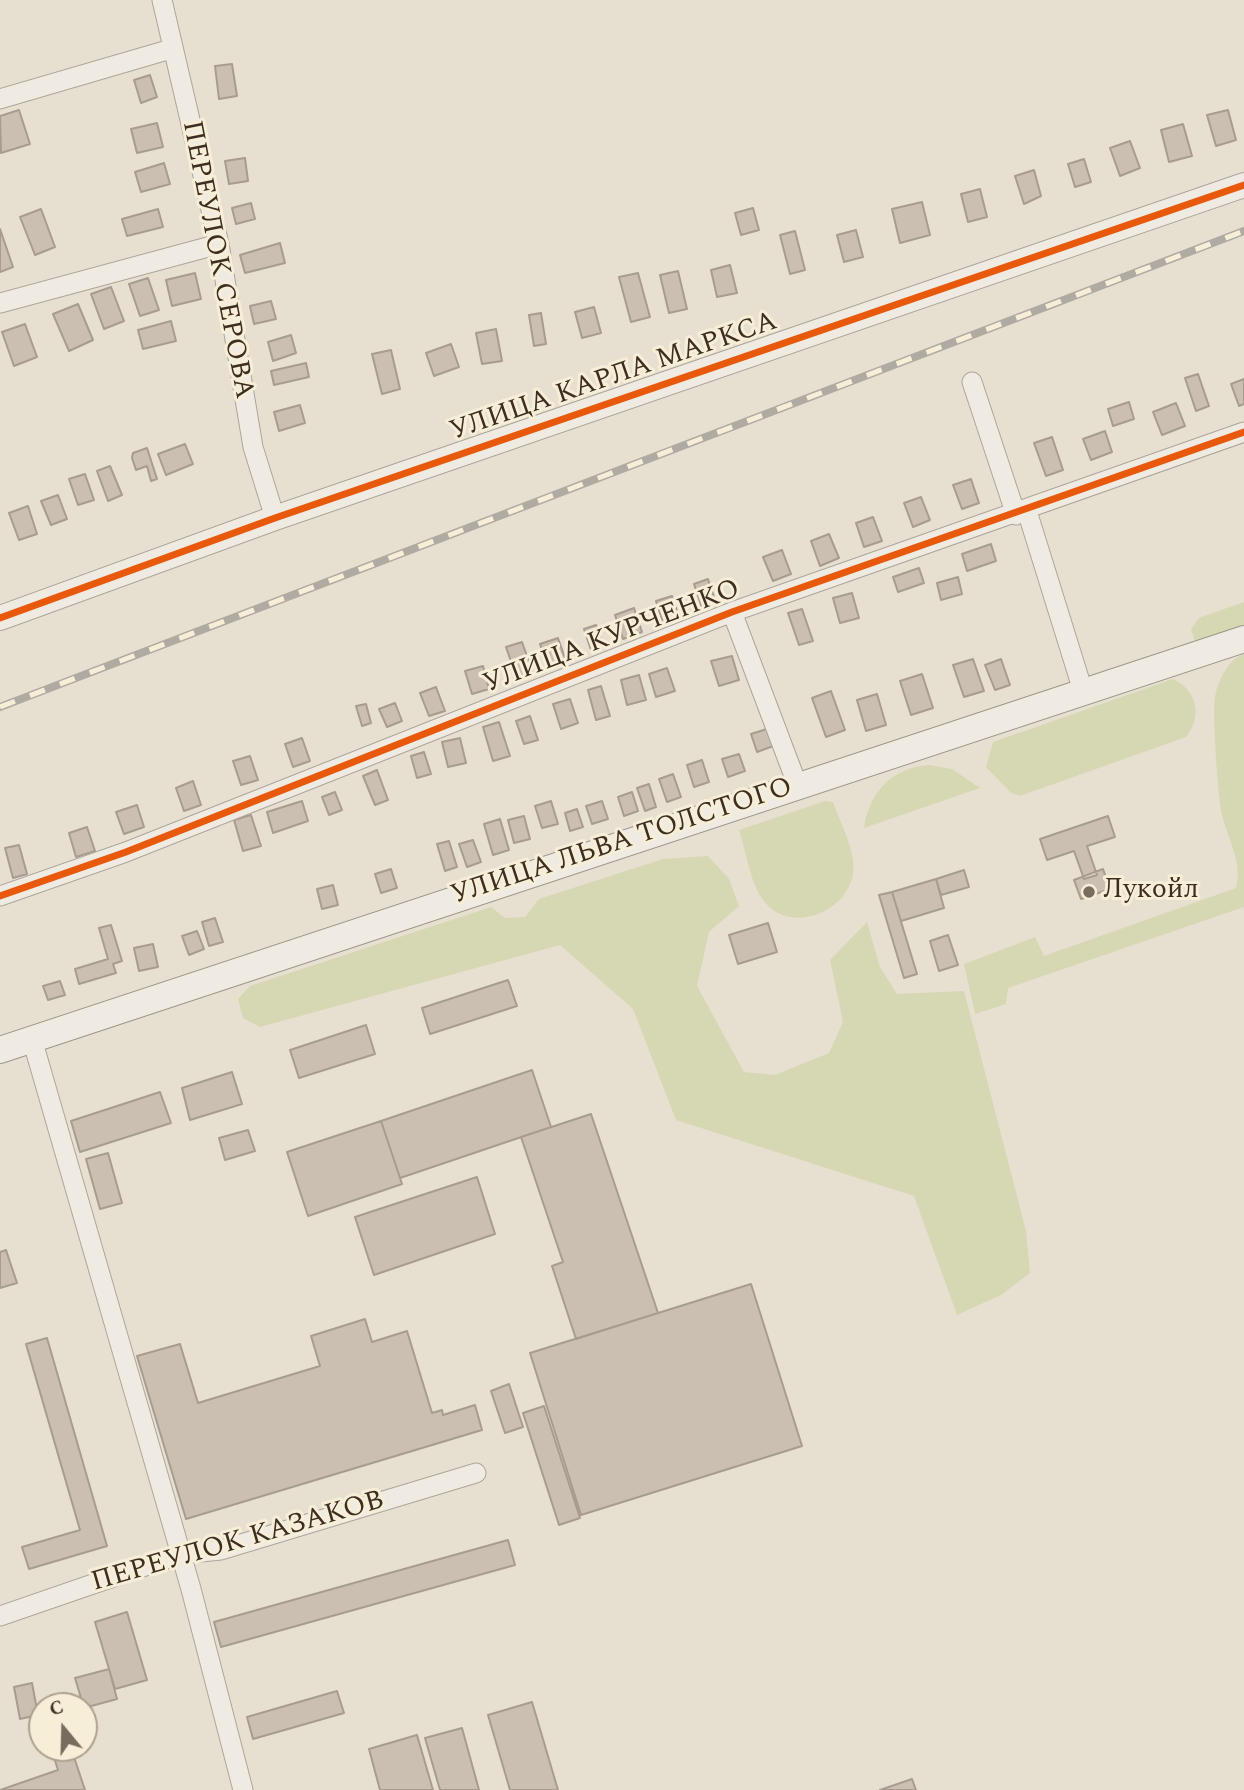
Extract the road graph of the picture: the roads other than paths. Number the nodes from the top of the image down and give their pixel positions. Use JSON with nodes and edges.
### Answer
{"nodes":[{"id":1,"x":162,"y":0,"type":"edge"},
{"id":2,"x":171,"y":48,"type":"junction"},
{"id":3,"x":0,"y":99,"type":"edge"},
{"id":4,"x":1244,"y":185,"type":"edge"},
{"id":5,"x":219,"y":244,"type":"junction"},
{"id":6,"x":0,"y":303,"type":"edge"},
{"id":7,"x":972,"y":382,"type":"dead end"},
{"id":8,"x":1244,"y":432,"type":"edge"},
{"id":9,"x":1021,"y":513,"type":"junction"},
{"id":10,"x":275,"y":518,"type":"junction"},
{"id":11,"x":732,"y":612,"type":"junction"},
{"id":12,"x":0,"y":618,"type":"edge"},
{"id":13,"x":1244,"y":639,"type":"edge"},
{"id":14,"x":1083,"y":691,"type":"junction"},
{"id":15,"x":797,"y":784,"type":"junction"},
{"id":16,"x":0,"y":896,"type":"edge"},
{"id":17,"x":32,"y":1040,"type":"junction"},
{"id":18,"x":0,"y":1050,"type":"edge"},
{"id":19,"x":477,"y":1473,"type":"dead end"},
{"id":20,"x":180,"y":1554,"type":"junction"},
{"id":21,"x":0,"y":1616,"type":"edge"},
{"id":22,"x":243,"y":1790,"type":"edge"}],
"edges":[{"from":1,"to":2,"type":"street","name":"ПЕРЕУЛОК СЕРОВА"},
{"from":2,"to":3,"type":"street"},
{"from":2,"to":5,"type":"street","name":"ПЕРЕУЛОК СЕРОВА"},
{"from":4,"to":10,"type":"street","name":"УЛИЦА КАРЛА МАРКСА"},
{"from":5,"to":6,"type":"street"},
{"from":5,"to":10,"type":"street","name":"ПЕРЕУЛОК СЕРОВА"},
{"from":7,"to":9,"type":"street"},
{"from":8,"to":9,"type":"street","name":"УЛИЦА КУРЧЕНКО"},
{"from":9,"to":11,"type":"street","name":"УЛИЦА КУРЧЕНКО"},
{"from":9,"to":14,"type":"street"},
{"from":10,"to":12,"type":"street","name":"УЛИЦА КАРЛА МАРКСА"},
{"from":11,"to":15,"type":"street"},
{"from":11,"to":16,"type":"street","name":"УЛИЦА КУРЧЕНКО"},
{"from":13,"to":14,"type":"main road","name":"УЛИЦА ЛЬВА ТОЛСТОГО"},
{"from":14,"to":15,"type":"main road","name":"УЛИЦА ЛЬВА ТОЛСТОГО"},
{"from":15,"to":17,"type":"main road","name":"УЛИЦА ЛЬВА ТОЛСТОГО"},
{"from":17,"to":18,"type":"main road","name":"УЛИЦА ЛЬВА ТОЛСТОГО"},
{"from":17,"to":20,"type":"street"},
{"from":19,"to":20,"type":"street","name":"ПЕРЕУЛОК КАЗАКОВ"},
{"from":20,"to":21,"type":"street","name":"ПЕРЕУЛОК КАЗАКОВ"},
{"from":20,"to":22,"type":"street"}]}
